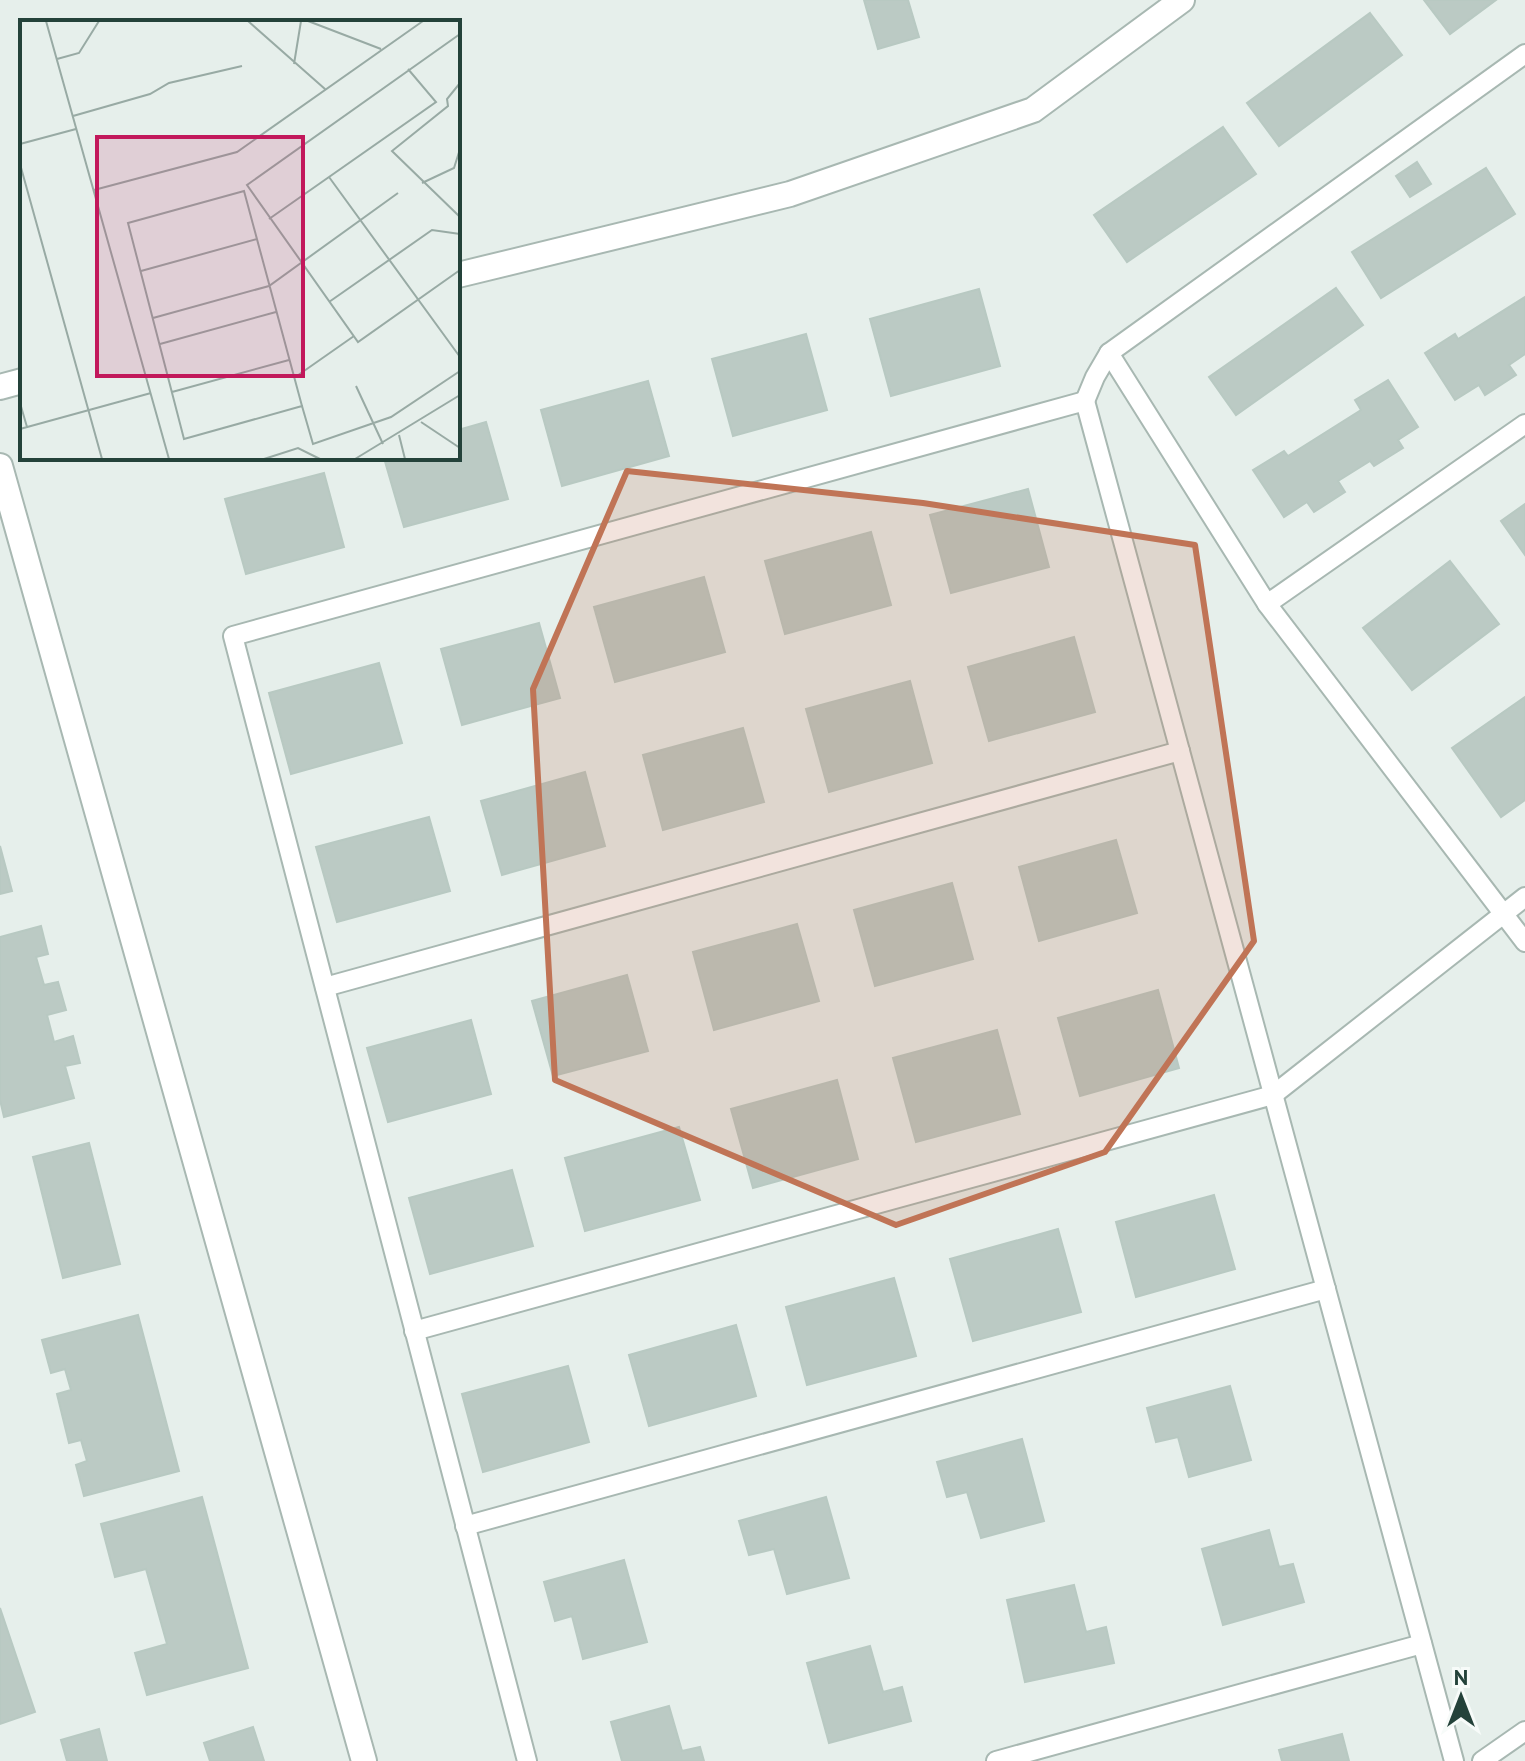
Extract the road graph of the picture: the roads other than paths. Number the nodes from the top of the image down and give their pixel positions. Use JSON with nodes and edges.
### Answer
{"nodes":[{"id":1,"x":1182,"y":0,"type":"edge"},
{"id":2,"x":1525,"y":54,"type":"edge"},
{"id":3,"x":460,"y":275,"type":"edge"},
{"id":4,"x":1109,"y":353,"type":"junction"},
{"id":5,"x":20,"y":382,"type":"edge"},
{"id":6,"x":0,"y":387,"type":"edge"},
{"id":7,"x":1085,"y":401,"type":"junction"},
{"id":8,"x":1525,"y":424,"type":"edge"},
{"id":9,"x":0,"y":466,"type":"edge"},
{"id":10,"x":1267,"y":604,"type":"junction"},
{"id":11,"x":1180,"y":751,"type":"junction"},
{"id":12,"x":1525,"y":897,"type":"edge"},
{"id":13,"x":1504,"y":912,"type":"junction"},
{"id":14,"x":1525,"y":942,"type":"edge"},
{"id":15,"x":325,"y":987,"type":"junction"},
{"id":16,"x":1273,"y":1095,"type":"junction"},
{"id":17,"x":1326,"y":1289,"type":"junction"},
{"id":18,"x":414,"y":1331,"type":"junction"},
{"id":19,"x":465,"y":1526,"type":"junction"},
{"id":20,"x":1422,"y":1644,"type":"junction"},
{"id":21,"x":1525,"y":1731,"type":"edge"},
{"id":22,"x":364,"y":1761,"type":"edge"},
{"id":23,"x":527,"y":1761,"type":"edge"},
{"id":24,"x":996,"y":1761,"type":"edge"},
{"id":25,"x":1454,"y":1761,"type":"edge"},
{"id":26,"x":1482,"y":1761,"type":"edge"}],
"edges":[{"from":1,"to":3,"type":"street"},
{"from":2,"to":4,"type":"lane"},
{"from":4,"to":7,"type":"lane"},
{"from":4,"to":10,"type":"lane"},
{"from":5,"to":6,"type":"street"},
{"from":7,"to":11,"type":"lane"},
{"from":7,"to":15,"type":"lane"},
{"from":8,"to":10,"type":"lane"},
{"from":9,"to":22,"type":"street"},
{"from":10,"to":13,"type":"lane"},
{"from":11,"to":15,"type":"lane"},
{"from":11,"to":16,"type":"lane"},
{"from":12,"to":13,"type":"lane"},
{"from":13,"to":14,"type":"lane"},
{"from":13,"to":16,"type":"lane"},
{"from":15,"to":18,"type":"lane"},
{"from":16,"to":17,"type":"lane"},
{"from":16,"to":18,"type":"lane"},
{"from":17,"to":19,"type":"lane"},
{"from":17,"to":20,"type":"lane"},
{"from":18,"to":19,"type":"lane"},
{"from":19,"to":23,"type":"lane"},
{"from":20,"to":24,"type":"lane"},
{"from":20,"to":25,"type":"lane"},
{"from":21,"to":26,"type":"lane"}]}
